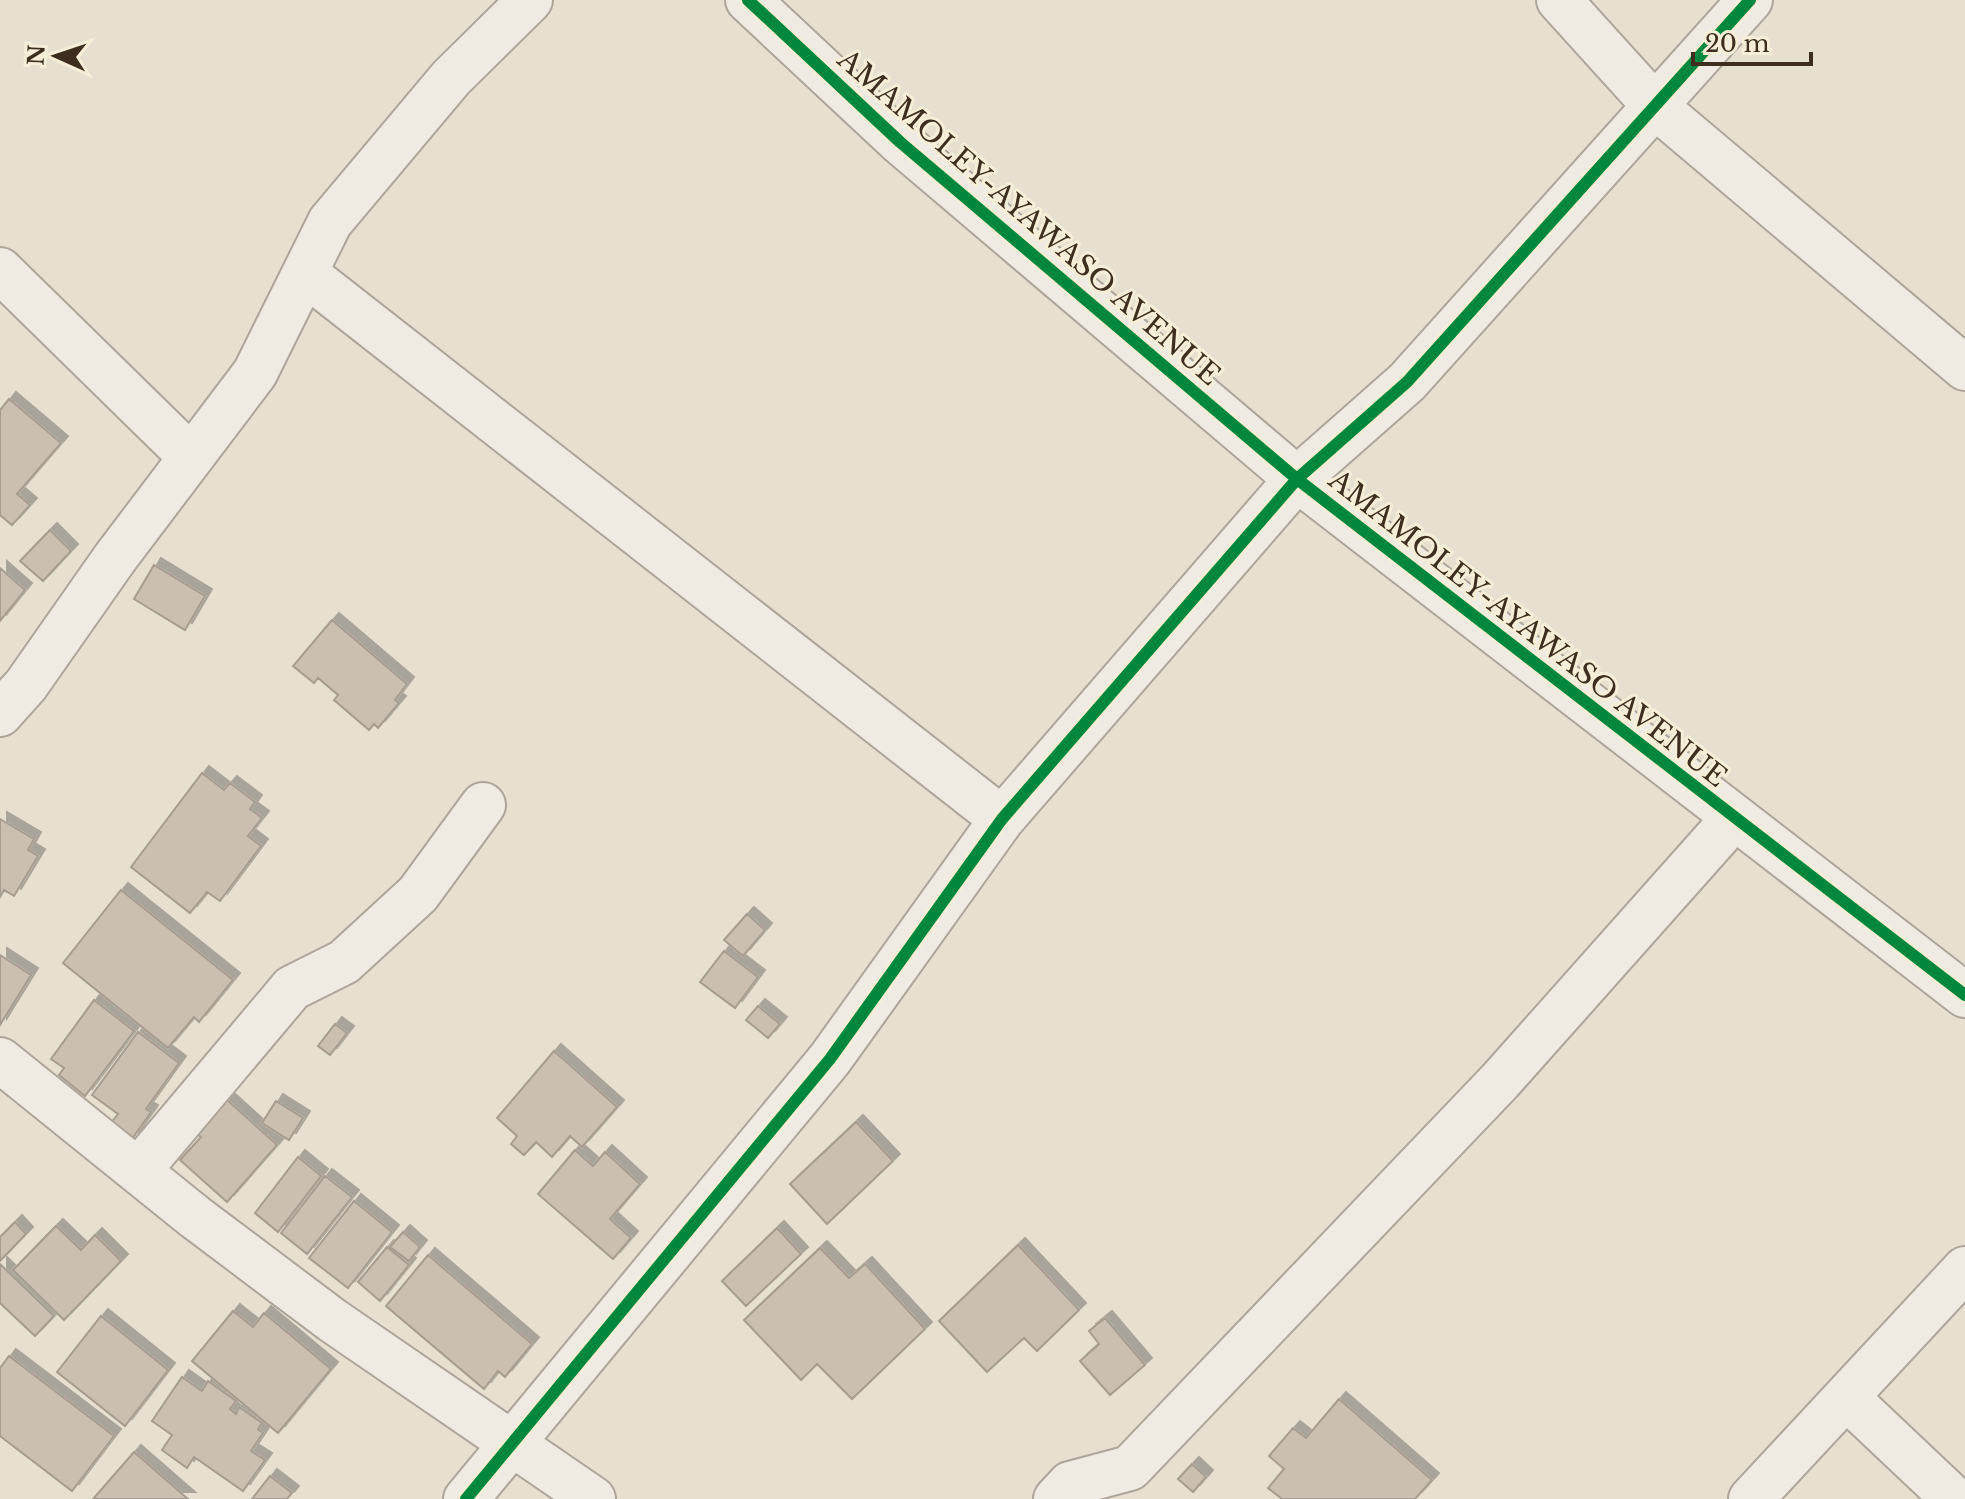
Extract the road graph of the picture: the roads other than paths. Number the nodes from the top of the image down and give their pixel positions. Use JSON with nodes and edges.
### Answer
{"nodes":[{"id":1,"x":530,"y":0,"type":"edge"},
{"id":2,"x":748,"y":0,"type":"edge"},
{"id":3,"x":1559,"y":0,"type":"edge"},
{"id":4,"x":1750,"y":0,"type":"edge"},
{"id":5,"x":1655,"y":106,"type":"junction"},
{"id":6,"x":0,"y":270,"type":"edge"},
{"id":7,"x":306,"y":274,"type":"junction"},
{"id":8,"x":1965,"y":368,"type":"edge"},
{"id":9,"x":191,"y":457,"type":"junction"},
{"id":10,"x":1297,"y":479,"type":"junction"},
{"id":11,"x":0,"y":714,"type":"edge"},
{"id":12,"x":483,"y":805,"type":"dead end"},
{"id":13,"x":1734,"y":818,"type":"junction"},
{"id":14,"x":1002,"y":819,"type":"junction"},
{"id":15,"x":1965,"y":995,"type":"edge"},
{"id":16,"x":0,"y":1060,"type":"edge"},
{"id":17,"x":138,"y":1171,"type":"junction"},
{"id":18,"x":1965,"y":1269,"type":"edge"},
{"id":19,"x":1846,"y":1397,"type":"junction"},
{"id":20,"x":510,"y":1444,"type":"junction"},
{"id":21,"x":466,"y":1499,"type":"edge"},
{"id":22,"x":593,"y":1499,"type":"edge"},
{"id":23,"x":1056,"y":1499,"type":"edge"},
{"id":24,"x":1751,"y":1499,"type":"edge"},
{"id":25,"x":1954,"y":1499,"type":"edge"}],
"edges":[{"from":1,"to":7,"type":"street"},
{"from":2,"to":10,"type":"street","name":"AMAMOLEY-AYAWASO AVENUE"},
{"from":3,"to":5,"type":"street"},
{"from":4,"to":5,"type":"street"},
{"from":5,"to":8,"type":"street"},
{"from":5,"to":10,"type":"street"},
{"from":6,"to":9,"type":"street"},
{"from":7,"to":9,"type":"street"},
{"from":7,"to":14,"type":"street"},
{"from":9,"to":11,"type":"street"},
{"from":10,"to":13,"type":"street","name":"AMAMOLEY-AYAWASO AVENUE"},
{"from":10,"to":14,"type":"street"},
{"from":12,"to":17,"type":"street"},
{"from":13,"to":15,"type":"street","name":"AMAMOLEY-AYAWASO AVENUE"},
{"from":13,"to":23,"type":"street"},
{"from":14,"to":20,"type":"street"},
{"from":16,"to":17,"type":"street"},
{"from":17,"to":20,"type":"street"},
{"from":18,"to":19,"type":"street"},
{"from":19,"to":24,"type":"street"},
{"from":19,"to":25,"type":"street"},
{"from":20,"to":21,"type":"street"},
{"from":20,"to":22,"type":"street"}]}
